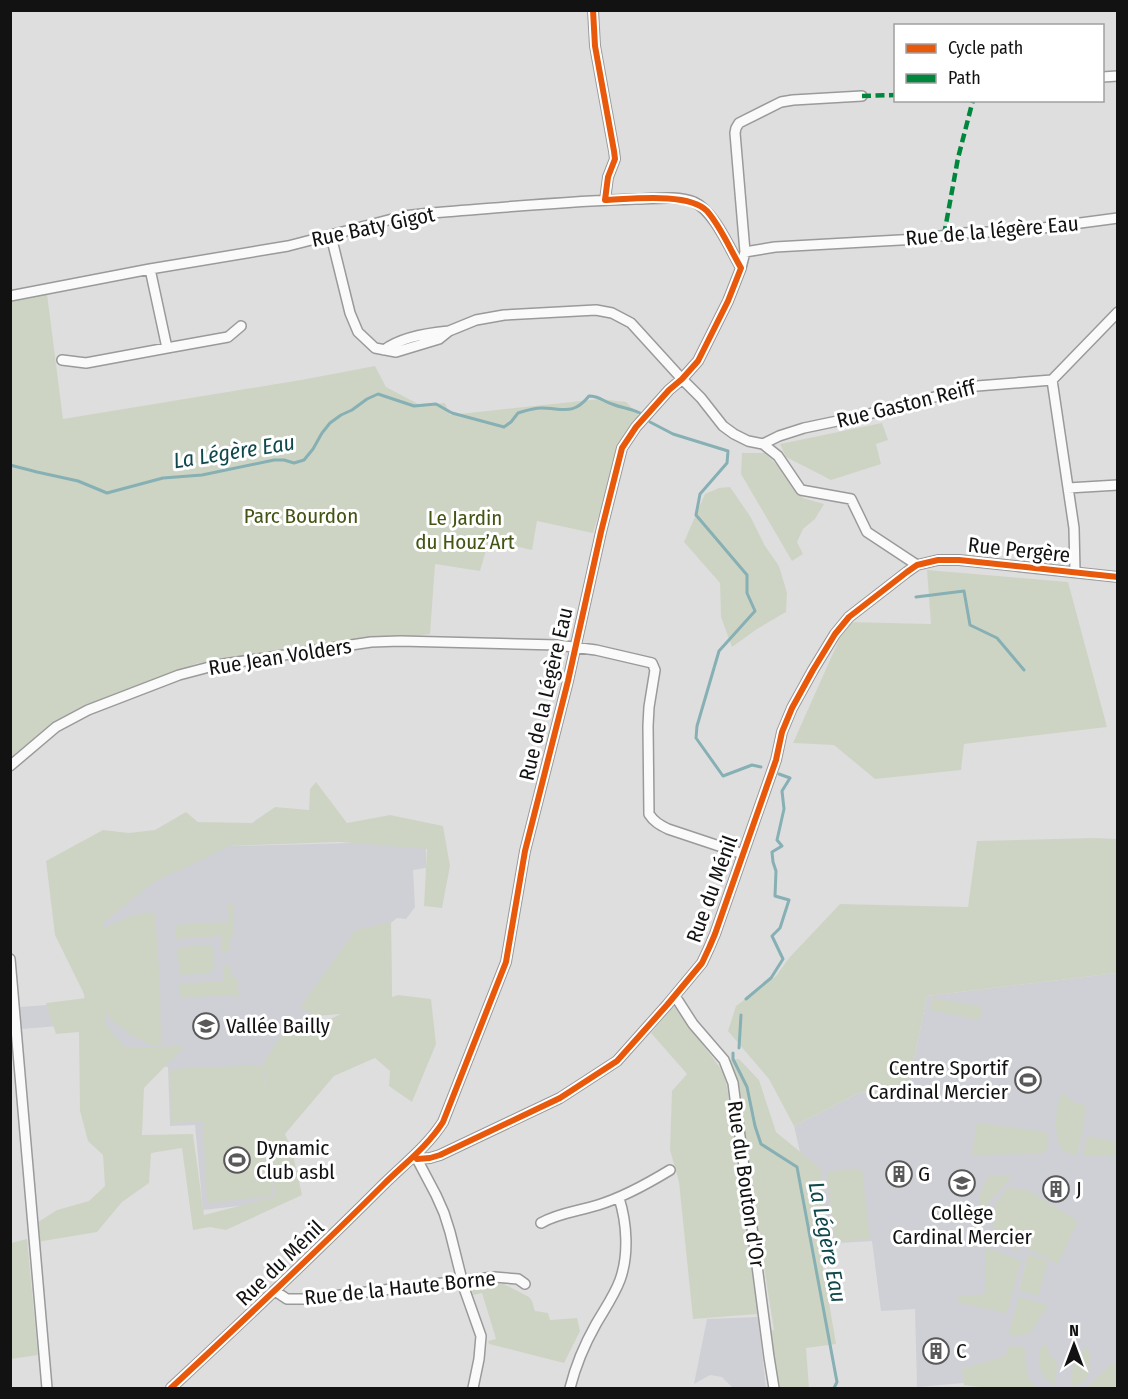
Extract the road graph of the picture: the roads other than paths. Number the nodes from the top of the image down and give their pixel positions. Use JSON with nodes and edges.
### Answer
{"nodes":[{"id":1,"x":593,"y":10,"type":"edge"},
{"id":2,"x":862,"y":96,"type":"dead end"},
{"id":3,"x":605,"y":200,"type":"junction"},
{"id":4,"x":1118,"y":218,"type":"edge"},
{"id":5,"x":331,"y":236,"type":"junction"},
{"id":6,"x":745,"y":252,"type":"junction"},
{"id":7,"x":741,"y":268,"type":"junction"},
{"id":8,"x":150,"y":269,"type":"junction"},
{"id":9,"x":10,"y":296,"type":"edge"},
{"id":10,"x":1118,"y":312,"type":"edge"},
{"id":11,"x":241,"y":326,"type":"dead end"},
{"id":12,"x":167,"y":348,"type":"junction"},
{"id":13,"x":62,"y":360,"type":"dead end"},
{"id":14,"x":682,"y":379,"type":"junction"},
{"id":15,"x":1052,"y":380,"type":"junction"},
{"id":16,"x":763,"y":444,"type":"junction"},
{"id":17,"x":1118,"y":485,"type":"edge"},
{"id":18,"x":1068,"y":488,"type":"junction"},
{"id":19,"x":917,"y":565,"type":"junction"},
{"id":20,"x":1075,"y":572,"type":"junction"},
{"id":21,"x":1118,"y":577,"type":"edge"},
{"id":22,"x":575,"y":648,"type":"junction"},
{"id":23,"x":10,"y":766,"type":"edge"},
{"id":24,"x":743,"y":854,"type":"junction"},
{"id":25,"x":10,"y":959,"type":"edge"},
{"id":26,"x":675,"y":996,"type":"junction"},
{"id":27,"x":414,"y":1159,"type":"junction"},
{"id":28,"x":669,"y":1170,"type":"dead end"},
{"id":29,"x":619,"y":1198,"type":"junction"},
{"id":30,"x":541,"y":1223,"type":"dead end"},
{"id":31,"x":462,"y":1282,"type":"junction"},
{"id":32,"x":525,"y":1284,"type":"dead end"},
{"id":33,"x":275,"y":1292,"type":"junction"},
{"id":34,"x":47,"y":1389,"type":"edge"},
{"id":35,"x":171,"y":1389,"type":"edge"},
{"id":36,"x":473,"y":1389,"type":"edge"},
{"id":37,"x":570,"y":1389,"type":"edge"},
{"id":38,"x":774,"y":1389,"type":"edge"}],
"edges":[{"from":1,"to":3,"type":"street"},
{"from":2,"to":6,"type":"street","name":"Rue de la Légère Eau"},
{"from":3,"to":5,"type":"street","name":"Rue Baty Gigot"},
{"from":3,"to":7,"type":"street","name":"Rue Baty Gigot"},
{"from":4,"to":6,"type":"street","name":"Rue de la légère Eau"},
{"from":5,"to":8,"type":"street","name":"Rue Baty Gigot"},
{"from":5,"to":14,"type":"street"},
{"from":6,"to":7,"type":"street","name":"Rue de la Légère Eau"},
{"from":7,"to":14,"type":"street","name":"Rue de la Légère Eau"},
{"from":8,"to":9,"type":"street","name":"Rue Baty Gigot"},
{"from":8,"to":12,"type":"street"},
{"from":10,"to":15,"type":"street"},
{"from":11,"to":12,"type":"street"},
{"from":12,"to":13,"type":"street"},
{"from":14,"to":16,"type":"street"},
{"from":14,"to":22,"type":"street","name":"Rue de la Légère Eau"},
{"from":15,"to":16,"type":"street","name":"Rue Gaston Reiff"},
{"from":15,"to":18,"type":"street"},
{"from":16,"to":19,"type":"street"},
{"from":17,"to":18,"type":"street"},
{"from":18,"to":20,"type":"street"},
{"from":19,"to":20,"type":"street","name":"Rue Pergère"},
{"from":19,"to":24,"type":"street","name":"Rue du Ménil"},
{"from":20,"to":21,"type":"street","name":"Rue Pergère"},
{"from":22,"to":23,"type":"street","name":"Rue Jean Volders"},
{"from":22,"to":24,"type":"street","name":"Rue Jean Volders"},
{"from":22,"to":27,"type":"street","name":"Rue de la Légère Eau"},
{"from":24,"to":26,"type":"street","name":"Rue du Ménil"},
{"from":25,"to":34,"type":"street"},
{"from":26,"to":27,"type":"street","name":"Rue du Ménil"},
{"from":26,"to":38,"type":"street","name":"Rue du Bouton d'Or"},
{"from":27,"to":31,"type":"street"},
{"from":27,"to":33,"type":"street","name":"Rue du Ménil"},
{"from":28,"to":29,"type":"street"},
{"from":29,"to":30,"type":"street"},
{"from":29,"to":37,"type":"street"},
{"from":31,"to":32,"type":"street","name":"Rue de la Haute Borne"},
{"from":31,"to":33,"type":"street","name":"Rue de la Haute Borne"},
{"from":31,"to":36,"type":"street"},
{"from":33,"to":35,"type":"street","name":"Rue du Ménil"}]}
